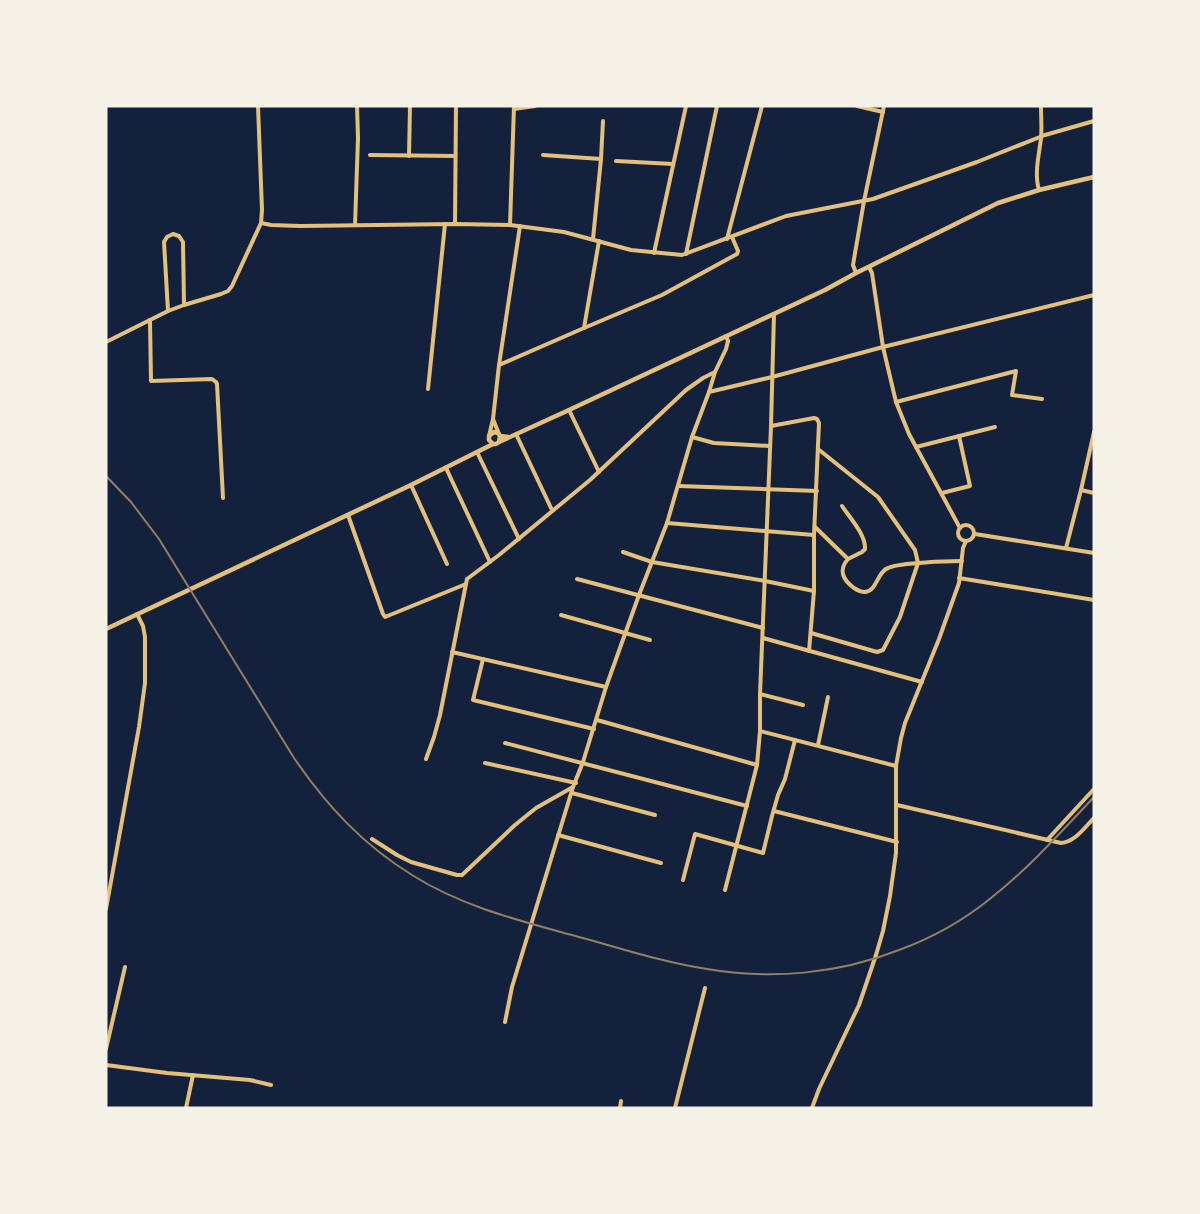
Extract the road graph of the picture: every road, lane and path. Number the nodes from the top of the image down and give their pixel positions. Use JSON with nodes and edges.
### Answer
{"nodes":[{"id":1,"x":258,"y":106,"type":"edge"},
{"id":2,"x":357,"y":106,"type":"edge"},
{"id":3,"x":410,"y":106,"type":"edge"},
{"id":4,"x":456,"y":106,"type":"edge"},
{"id":5,"x":535,"y":106,"type":"edge"},
{"id":6,"x":686,"y":106,"type":"edge"},
{"id":7,"x":717,"y":106,"type":"edge"},
{"id":8,"x":762,"y":106,"type":"edge"},
{"id":9,"x":857,"y":106,"type":"edge"},
{"id":10,"x":884,"y":106,"type":"edge"},
{"id":11,"x":1042,"y":106,"type":"edge"},
{"id":12,"x":514,"y":108,"type":"edge"},
{"id":13,"x":883,"y":112,"type":"junction"},
{"id":14,"x":603,"y":121,"type":"dead end"},
{"id":15,"x":1094,"y":121,"type":"edge"},
{"id":16,"x":1041,"y":136,"type":"junction"},
{"id":17,"x":370,"y":155,"type":"dead end"},
{"id":18,"x":543,"y":155,"type":"dead end"},
{"id":19,"x":409,"y":156,"type":"junction"},
{"id":20,"x":455,"y":156,"type":"junction"},
{"id":21,"x":601,"y":160,"type":"junction"},
{"id":22,"x":616,"y":161,"type":"dead end"},
{"id":23,"x":673,"y":164,"type":"junction"},
{"id":24,"x":1094,"y":177,"type":"edge"},
{"id":25,"x":1039,"y":190,"type":"junction"},
{"id":26,"x":864,"y":200,"type":"junction"},
{"id":27,"x":261,"y":223,"type":"junction"},
{"id":28,"x":445,"y":224,"type":"junction"},
{"id":29,"x":454,"y":224,"type":"junction"},
{"id":30,"x":355,"y":225,"type":"junction"},
{"id":31,"x":510,"y":225,"type":"junction"},
{"id":32,"x":520,"y":226,"type":"junction"},
{"id":33,"x":732,"y":237,"type":"junction"},
{"id":34,"x":592,"y":239,"type":"junction"},
{"id":35,"x":727,"y":239,"type":"junction"},
{"id":36,"x":599,"y":241,"type":"junction"},
{"id":37,"x":654,"y":253,"type":"junction"},
{"id":38,"x":686,"y":254,"type":"junction"},
{"id":39,"x":869,"y":267,"type":"junction"},
{"id":40,"x":856,"y":273,"type":"junction"},
{"id":41,"x":1094,"y":295,"type":"edge"},
{"id":42,"x":184,"y":304,"type":"junction"},
{"id":43,"x":168,"y":311,"type":"junction"},
{"id":44,"x":774,"y":314,"type":"junction"},
{"id":45,"x":150,"y":320,"type":"junction"},
{"id":46,"x":584,"y":328,"type":"junction"},
{"id":47,"x":726,"y":336,"type":"junction"},
{"id":48,"x":106,"y":342,"type":"edge"},
{"id":49,"x":883,"y":347,"type":"junction"},
{"id":50,"x":499,"y":365,"type":"junction"},
{"id":51,"x":715,"y":372,"type":"junction"},
{"id":52,"x":772,"y":377,"type":"junction"},
{"id":53,"x":428,"y":389,"type":"dead end"},
{"id":54,"x":709,"y":392,"type":"junction"},
{"id":55,"x":1042,"y":400,"type":"dead end"},
{"id":56,"x":896,"y":402,"type":"junction"},
{"id":57,"x":569,"y":410,"type":"junction"},
{"id":58,"x":493,"y":419,"type":"junction"},
{"id":59,"x":771,"y":426,"type":"junction"},
{"id":60,"x":995,"y":427,"type":"dead end"},
{"id":61,"x":1094,"y":432,"type":"edge"},
{"id":62,"x":516,"y":434,"type":"junction"},
{"id":63,"x":959,"y":436,"type":"junction"},
{"id":64,"x":489,"y":437,"type":"junction"},
{"id":65,"x":499,"y":437,"type":"junction"},
{"id":66,"x":692,"y":437,"type":"junction"},
{"id":67,"x":492,"y":444,"type":"junction"},
{"id":68,"x":770,"y":446,"type":"junction"},
{"id":69,"x":916,"y":447,"type":"junction"},
{"id":70,"x":818,"y":448,"type":"junction"},
{"id":71,"x":478,"y":452,"type":"junction"},
{"id":72,"x":446,"y":468,"type":"junction"},
{"id":73,"x":599,"y":472,"type":"junction"},
{"id":74,"x":411,"y":485,"type":"junction"},
{"id":75,"x":678,"y":486,"type":"junction"},
{"id":76,"x":769,"y":489,"type":"junction"},
{"id":77,"x":1081,"y":490,"type":"junction"},
{"id":78,"x":817,"y":491,"type":"junction"},
{"id":79,"x":1094,"y":493,"type":"edge"},
{"id":80,"x":942,"y":494,"type":"junction"},
{"id":81,"x":223,"y":498,"type":"dead end"},
{"id":82,"x":842,"y":506,"type":"dead end"},
{"id":83,"x":551,"y":508,"type":"dead end"},
{"id":84,"x":348,"y":515,"type":"junction"},
{"id":85,"x":667,"y":523,"type":"junction"},
{"id":86,"x":814,"y":526,"type":"junction"},
{"id":87,"x":960,"y":528,"type":"junction"},
{"id":88,"x":767,"y":532,"type":"junction"},
{"id":89,"x":975,"y":534,"type":"junction"},
{"id":90,"x":814,"y":535,"type":"junction"},
{"id":91,"x":519,"y":538,"type":"junction"},
{"id":92,"x":966,"y":541,"type":"junction"},
{"id":93,"x":1066,"y":548,"type":"junction"},
{"id":94,"x":623,"y":552,"type":"dead end"},
{"id":95,"x":1094,"y":553,"type":"edge"},
{"id":96,"x":848,"y":559,"type":"junction"},
{"id":97,"x":962,"y":561,"type":"junction"},
{"id":98,"x":490,"y":562,"type":"junction"},
{"id":99,"x":652,"y":562,"type":"junction"},
{"id":100,"x":918,"y":563,"type":"junction"},
{"id":101,"x":447,"y":564,"type":"dead end"},
{"id":102,"x":959,"y":578,"type":"junction"},
{"id":103,"x":577,"y":579,"type":"dead end"},
{"id":104,"x":765,"y":581,"type":"junction"},
{"id":105,"x":466,"y":584,"type":"junction"},
{"id":106,"x":814,"y":591,"type":"junction"},
{"id":107,"x":639,"y":595,"type":"junction"},
{"id":108,"x":1094,"y":600,"type":"edge"},
{"id":109,"x":137,"y":614,"type":"junction"},
{"id":110,"x":561,"y":615,"type":"dead end"},
{"id":111,"x":763,"y":628,"type":"junction"},
{"id":112,"x":106,"y":629,"type":"edge"},
{"id":113,"x":626,"y":633,"type":"junction"},
{"id":114,"x":811,"y":633,"type":"junction"},
{"id":115,"x":763,"y":638,"type":"junction"},
{"id":116,"x":650,"y":640,"type":"dead end"},
{"id":117,"x":809,"y":650,"type":"junction"},
{"id":118,"x":452,"y":652,"type":"junction"},
{"id":119,"x":483,"y":659,"type":"junction"},
{"id":120,"x":922,"y":682,"type":"junction"},
{"id":121,"x":606,"y":687,"type":"junction"},
{"id":122,"x":760,"y":694,"type":"junction"},
{"id":123,"x":828,"y":697,"type":"dead end"},
{"id":124,"x":803,"y":704,"type":"dead end"},
{"id":125,"x":597,"y":720,"type":"junction"},
{"id":126,"x":594,"y":729,"type":"junction"},
{"id":127,"x":760,"y":730,"type":"junction"},
{"id":128,"x":795,"y":740,"type":"junction"},
{"id":129,"x":505,"y":742,"type":"dead end"},
{"id":130,"x":818,"y":746,"type":"junction"},
{"id":131,"x":426,"y":759,"type":"dead end"},
{"id":132,"x":583,"y":762,"type":"junction"},
{"id":133,"x":485,"y":763,"type":"dead end"},
{"id":134,"x":757,"y":765,"type":"junction"},
{"id":135,"x":896,"y":766,"type":"junction"},
{"id":136,"x":575,"y":785,"type":"junction"},
{"id":137,"x":1094,"y":789,"type":"edge"},
{"id":138,"x":572,"y":793,"type":"junction"},
{"id":139,"x":896,"y":804,"type":"junction"},
{"id":140,"x":747,"y":806,"type":"junction"},
{"id":141,"x":774,"y":811,"type":"junction"},
{"id":142,"x":656,"y":815,"type":"dead end"},
{"id":143,"x":1094,"y":818,"type":"edge"},
{"id":144,"x":558,"y":835,"type":"junction"},
{"id":145,"x":372,"y":838,"type":"dead end"},
{"id":146,"x":1048,"y":840,"type":"junction"},
{"id":147,"x":897,"y":842,"type":"junction"},
{"id":148,"x":737,"y":846,"type":"junction"},
{"id":149,"x":661,"y":864,"type":"dead end"},
{"id":150,"x":683,"y":880,"type":"dead end"},
{"id":151,"x":725,"y":890,"type":"dead end"},
{"id":152,"x":106,"y":909,"type":"edge"},
{"id":153,"x":125,"y":967,"type":"dead end"},
{"id":154,"x":705,"y":988,"type":"dead end"},
{"id":155,"x":505,"y":1022,"type":"dead end"},
{"id":156,"x":106,"y":1049,"type":"edge"},
{"id":157,"x":106,"y":1065,"type":"edge"},
{"id":158,"x":193,"y":1075,"type":"junction"},
{"id":159,"x":271,"y":1085,"type":"dead end"},
{"id":160,"x":621,"y":1101,"type":"dead end"},
{"id":161,"x":186,"y":1108,"type":"edge"},
{"id":162,"x":620,"y":1108,"type":"edge"},
{"id":163,"x":675,"y":1108,"type":"edge"},
{"id":164,"x":812,"y":1108,"type":"edge"}],
"edges":[{"from":1,"to":27,"type":"street"},
{"from":2,"to":30,"type":"street"},
{"from":3,"to":19,"type":"street"},
{"from":4,"to":20,"type":"street"},
{"from":5,"to":12,"type":"street"},
{"from":6,"to":23,"type":"street"},
{"from":7,"to":38,"type":"street"},
{"from":8,"to":35,"type":"street"},
{"from":9,"to":13,"type":"street"},
{"from":10,"to":13,"type":"street"},
{"from":11,"to":16,"type":"street"},
{"from":12,"to":31,"type":"street"},
{"from":13,"to":26,"type":"street"},
{"from":14,"to":21,"type":"street"},
{"from":15,"to":16,"type":"street"},
{"from":16,"to":25,"type":"street"},
{"from":16,"to":26,"type":"street"},
{"from":17,"to":19,"type":"street"},
{"from":18,"to":21,"type":"street"},
{"from":19,"to":20,"type":"street"},
{"from":20,"to":29,"type":"street"},
{"from":21,"to":34,"type":"street"},
{"from":22,"to":23,"type":"street"},
{"from":23,"to":37,"type":"street"},
{"from":24,"to":25,"type":"street"},
{"from":25,"to":39,"type":"street"},
{"from":26,"to":33,"type":"street"},
{"from":26,"to":40,"type":"street"},
{"from":27,"to":30,"type":"street"},
{"from":27,"to":42,"type":"street"},
{"from":28,"to":29,"type":"street"},
{"from":28,"to":30,"type":"street"},
{"from":28,"to":53,"type":"street"},
{"from":29,"to":31,"type":"street"},
{"from":31,"to":32,"type":"street"},
{"from":32,"to":34,"type":"street"},
{"from":32,"to":50,"type":"street"},
{"from":33,"to":35,"type":"street"},
{"from":33,"to":46,"type":"street"},
{"from":34,"to":36,"type":"street"},
{"from":35,"to":38,"type":"street"},
{"from":36,"to":37,"type":"street"},
{"from":36,"to":46,"type":"street"},
{"from":37,"to":38,"type":"street"},
{"from":39,"to":40,"type":"street"},
{"from":39,"to":49,"type":"street"},
{"from":40,"to":44,"type":"street"},
{"from":41,"to":49,"type":"street"},
{"from":42,"to":43,"type":"street"},
{"from":42,"to":43,"type":"street"},
{"from":43,"to":45,"type":"street"},
{"from":44,"to":47,"type":"street"},
{"from":44,"to":52,"type":"street"},
{"from":45,"to":48,"type":"street"},
{"from":45,"to":81,"type":"street"},
{"from":46,"to":50,"type":"street"},
{"from":47,"to":51,"type":"street"},
{"from":47,"to":57,"type":"street"},
{"from":49,"to":52,"type":"street"},
{"from":49,"to":56,"type":"street"},
{"from":50,"to":58,"type":"street"},
{"from":51,"to":54,"type":"street"},
{"from":51,"to":73,"type":"street"},
{"from":52,"to":54,"type":"street"},
{"from":52,"to":59,"type":"street"},
{"from":54,"to":66,"type":"street"},
{"from":55,"to":56,"type":"street"},
{"from":56,"to":69,"type":"street"},
{"from":57,"to":62,"type":"street"},
{"from":57,"to":73,"type":"street"},
{"from":58,"to":64,"type":"street"},
{"from":58,"to":65,"type":"street"},
{"from":59,"to":68,"type":"street"},
{"from":59,"to":70,"type":"street"},
{"from":60,"to":63,"type":"street"},
{"from":61,"to":77,"type":"street"},
{"from":62,"to":65,"type":"street"},
{"from":62,"to":83,"type":"street"},
{"from":63,"to":69,"type":"street"},
{"from":63,"to":80,"type":"street"},
{"from":64,"to":65,"type":"street"},
{"from":64,"to":67,"type":"street"},
{"from":64,"to":71,"type":"street"},
{"from":65,"to":67,"type":"street"},
{"from":66,"to":68,"type":"street"},
{"from":66,"to":75,"type":"street"},
{"from":67,"to":71,"type":"street"},
{"from":68,"to":76,"type":"street"},
{"from":69,"to":80,"type":"street"},
{"from":70,"to":78,"type":"street"},
{"from":70,"to":100,"type":"street"},
{"from":71,"to":72,"type":"street"},
{"from":71,"to":91,"type":"street"},
{"from":72,"to":74,"type":"street"},
{"from":72,"to":98,"type":"street"},
{"from":73,"to":91,"type":"street"},
{"from":74,"to":84,"type":"street"},
{"from":74,"to":101,"type":"street"},
{"from":75,"to":76,"type":"street"},
{"from":75,"to":85,"type":"street"},
{"from":76,"to":78,"type":"street"},
{"from":76,"to":88,"type":"street"},
{"from":77,"to":79,"type":"street"},
{"from":77,"to":93,"type":"street"},
{"from":78,"to":86,"type":"street"},
{"from":80,"to":87,"type":"street"},
{"from":82,"to":96,"type":"street"},
{"from":84,"to":105,"type":"street"},
{"from":84,"to":109,"type":"street"},
{"from":85,"to":88,"type":"street"},
{"from":85,"to":99,"type":"street"},
{"from":86,"to":90,"type":"street"},
{"from":86,"to":96,"type":"street"},
{"from":87,"to":89,"type":"street"},
{"from":87,"to":92,"type":"street"},
{"from":88,"to":90,"type":"street"},
{"from":88,"to":104,"type":"street"},
{"from":89,"to":92,"type":"street"},
{"from":89,"to":93,"type":"street"},
{"from":90,"to":106,"type":"street"},
{"from":91,"to":98,"type":"street"},
{"from":92,"to":97,"type":"street"},
{"from":93,"to":95,"type":"street"},
{"from":94,"to":99,"type":"street"},
{"from":96,"to":100,"type":"street"},
{"from":97,"to":100,"type":"street"},
{"from":97,"to":102,"type":"street"},
{"from":98,"to":105,"type":"street"},
{"from":99,"to":104,"type":"street"},
{"from":99,"to":107,"type":"street"},
{"from":100,"to":114,"type":"street"},
{"from":102,"to":108,"type":"street"},
{"from":102,"to":120,"type":"street"},
{"from":103,"to":107,"type":"street"},
{"from":104,"to":106,"type":"street"},
{"from":104,"to":111,"type":"street"},
{"from":105,"to":118,"type":"street"},
{"from":106,"to":114,"type":"street"},
{"from":107,"to":111,"type":"street"},
{"from":107,"to":113,"type":"street"},
{"from":109,"to":112,"type":"street"},
{"from":109,"to":152,"type":"street"},
{"from":110,"to":113,"type":"street"},
{"from":111,"to":115,"type":"street"},
{"from":113,"to":116,"type":"street"},
{"from":113,"to":121,"type":"street"},
{"from":114,"to":117,"type":"street"},
{"from":115,"to":117,"type":"street"},
{"from":115,"to":122,"type":"street"},
{"from":117,"to":120,"type":"street"},
{"from":118,"to":119,"type":"street"},
{"from":118,"to":131,"type":"street"},
{"from":119,"to":121,"type":"street"},
{"from":119,"to":126,"type":"street"},
{"from":120,"to":135,"type":"street"},
{"from":121,"to":125,"type":"street"},
{"from":122,"to":124,"type":"street"},
{"from":122,"to":127,"type":"street"},
{"from":123,"to":130,"type":"street"},
{"from":125,"to":126,"type":"street"},
{"from":125,"to":134,"type":"street"},
{"from":126,"to":132,"type":"street"},
{"from":127,"to":128,"type":"street"},
{"from":127,"to":134,"type":"street"},
{"from":128,"to":130,"type":"street"},
{"from":128,"to":141,"type":"street"},
{"from":129,"to":132,"type":"street"},
{"from":130,"to":135,"type":"street"},
{"from":132,"to":136,"type":"street"},
{"from":132,"to":140,"type":"street"},
{"from":133,"to":136,"type":"street"},
{"from":134,"to":140,"type":"street"},
{"from":135,"to":139,"type":"street"},
{"from":136,"to":138,"type":"street"},
{"from":136,"to":145,"type":"street"},
{"from":137,"to":146,"type":"street"},
{"from":138,"to":142,"type":"street"},
{"from":138,"to":144,"type":"street"},
{"from":139,"to":146,"type":"street"},
{"from":139,"to":147,"type":"street"},
{"from":140,"to":148,"type":"street"},
{"from":141,"to":147,"type":"street"},
{"from":141,"to":148,"type":"street"},
{"from":143,"to":146,"type":"street"},
{"from":144,"to":149,"type":"street"},
{"from":144,"to":155,"type":"street"},
{"from":147,"to":164,"type":"street"},
{"from":148,"to":150,"type":"street"},
{"from":148,"to":151,"type":"street"},
{"from":153,"to":156,"type":"street"},
{"from":154,"to":163,"type":"street"},
{"from":157,"to":158,"type":"street"},
{"from":158,"to":159,"type":"street"},
{"from":158,"to":161,"type":"street"},
{"from":160,"to":162,"type":"street"}]}
